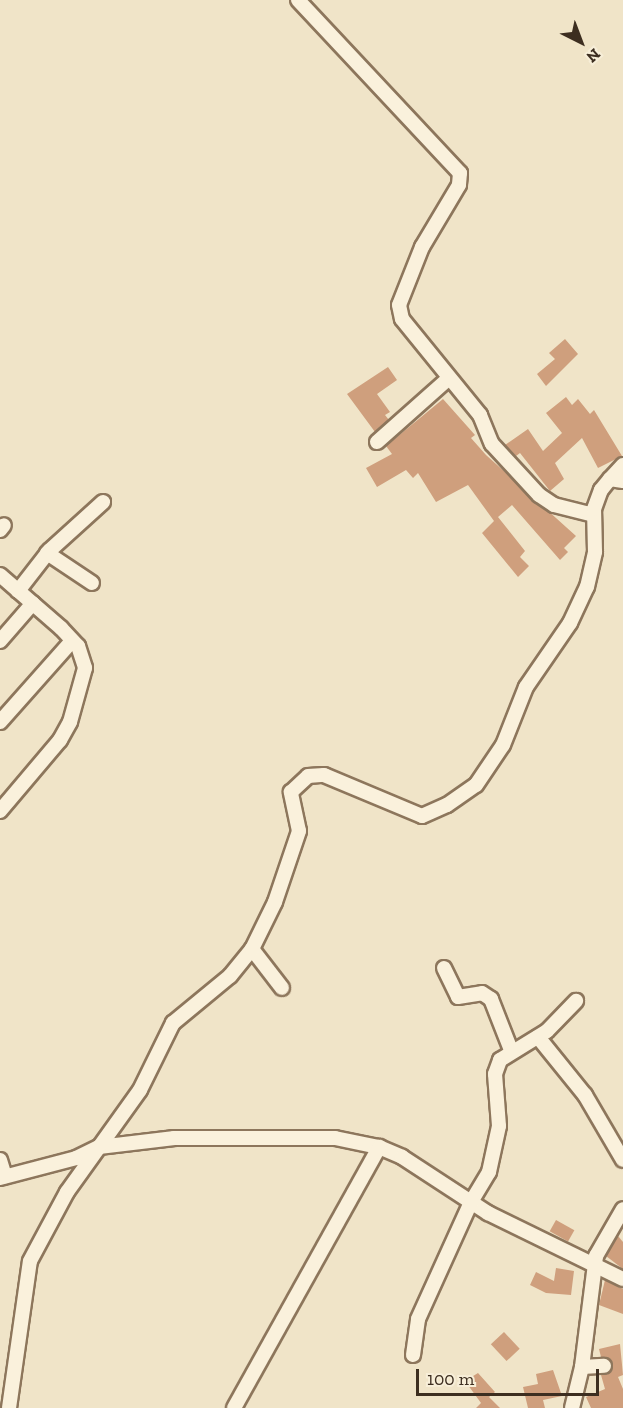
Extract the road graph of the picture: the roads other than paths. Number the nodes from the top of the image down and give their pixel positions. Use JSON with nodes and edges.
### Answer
{"nodes":[{"id":1,"x":298,"y":0,"type":"edge"},
{"id":2,"x":449,"y":378,"type":"junction"},
{"id":3,"x":377,"y":442,"type":"dead end"},
{"id":4,"x":623,"y":465,"type":"edge"},
{"id":5,"x":617,"y":480,"type":"edge"},
{"id":6,"x":103,"y":502,"type":"dead end"},
{"id":7,"x":594,"y":515,"type":"junction"},
{"id":8,"x":47,"y":553,"type":"junction"},
{"id":9,"x":0,"y":575,"type":"edge"},
{"id":10,"x":92,"y":583,"type":"dead end"},
{"id":11,"x":18,"y":591,"type":"junction"},
{"id":12,"x":33,"y":603,"type":"junction"},
{"id":13,"x":0,"y":641,"type":"edge"},
{"id":14,"x":72,"y":641,"type":"junction"},
{"id":15,"x":0,"y":722,"type":"edge"},
{"id":16,"x":0,"y":811,"type":"edge"},
{"id":17,"x":252,"y":949,"type":"junction"},
{"id":18,"x":444,"y":969,"type":"dead end"},
{"id":19,"x":282,"y":988,"type":"dead end"},
{"id":20,"x":576,"y":1002,"type":"dead end"},
{"id":21,"x":538,"y":1037,"type":"junction"},
{"id":22,"x":511,"y":1050,"type":"junction"},
{"id":23,"x":379,"y":1147,"type":"junction"},
{"id":24,"x":96,"y":1148,"type":"junction"},
{"id":25,"x":623,"y":1160,"type":"edge"},
{"id":26,"x":0,"y":1161,"type":"edge"},
{"id":27,"x":3,"y":1177,"type":"edge"},
{"id":28,"x":471,"y":1202,"type":"junction"},
{"id":29,"x":623,"y":1209,"type":"edge"},
{"id":30,"x":586,"y":1261,"type":"junction"},
{"id":31,"x":623,"y":1279,"type":"edge"},
{"id":32,"x":413,"y":1355,"type":"dead end"},
{"id":33,"x":604,"y":1366,"type":"dead end"},
{"id":34,"x":582,"y":1367,"type":"junction"},
{"id":35,"x":9,"y":1408,"type":"edge"},
{"id":36,"x":234,"y":1408,"type":"edge"},
{"id":37,"x":572,"y":1408,"type":"edge"}],
"edges":[{"from":1,"to":2,"type":"street"},
{"from":2,"to":3,"type":"street"},
{"from":2,"to":7,"type":"street"},
{"from":4,"to":5,"type":"street"},
{"from":5,"to":7,"type":"street"},
{"from":6,"to":8,"type":"street"},
{"from":7,"to":17,"type":"street"},
{"from":8,"to":10,"type":"street"},
{"from":8,"to":11,"type":"street"},
{"from":9,"to":11,"type":"street"},
{"from":11,"to":12,"type":"street"},
{"from":12,"to":13,"type":"street"},
{"from":12,"to":14,"type":"street"},
{"from":14,"to":15,"type":"street"},
{"from":14,"to":16,"type":"street"},
{"from":17,"to":19,"type":"street"},
{"from":17,"to":24,"type":"street"},
{"from":18,"to":22,"type":"street"},
{"from":20,"to":21,"type":"street"},
{"from":21,"to":22,"type":"street"},
{"from":21,"to":25,"type":"street"},
{"from":22,"to":28,"type":"street"},
{"from":23,"to":24,"type":"street"},
{"from":23,"to":28,"type":"street"},
{"from":23,"to":36,"type":"street"},
{"from":24,"to":27,"type":"street"},
{"from":24,"to":35,"type":"street"},
{"from":26,"to":27,"type":"street"},
{"from":28,"to":30,"type":"street"},
{"from":28,"to":32,"type":"street"},
{"from":29,"to":30,"type":"street"},
{"from":30,"to":31,"type":"street"},
{"from":30,"to":34,"type":"street"},
{"from":33,"to":34,"type":"street"},
{"from":34,"to":37,"type":"street"}]}
